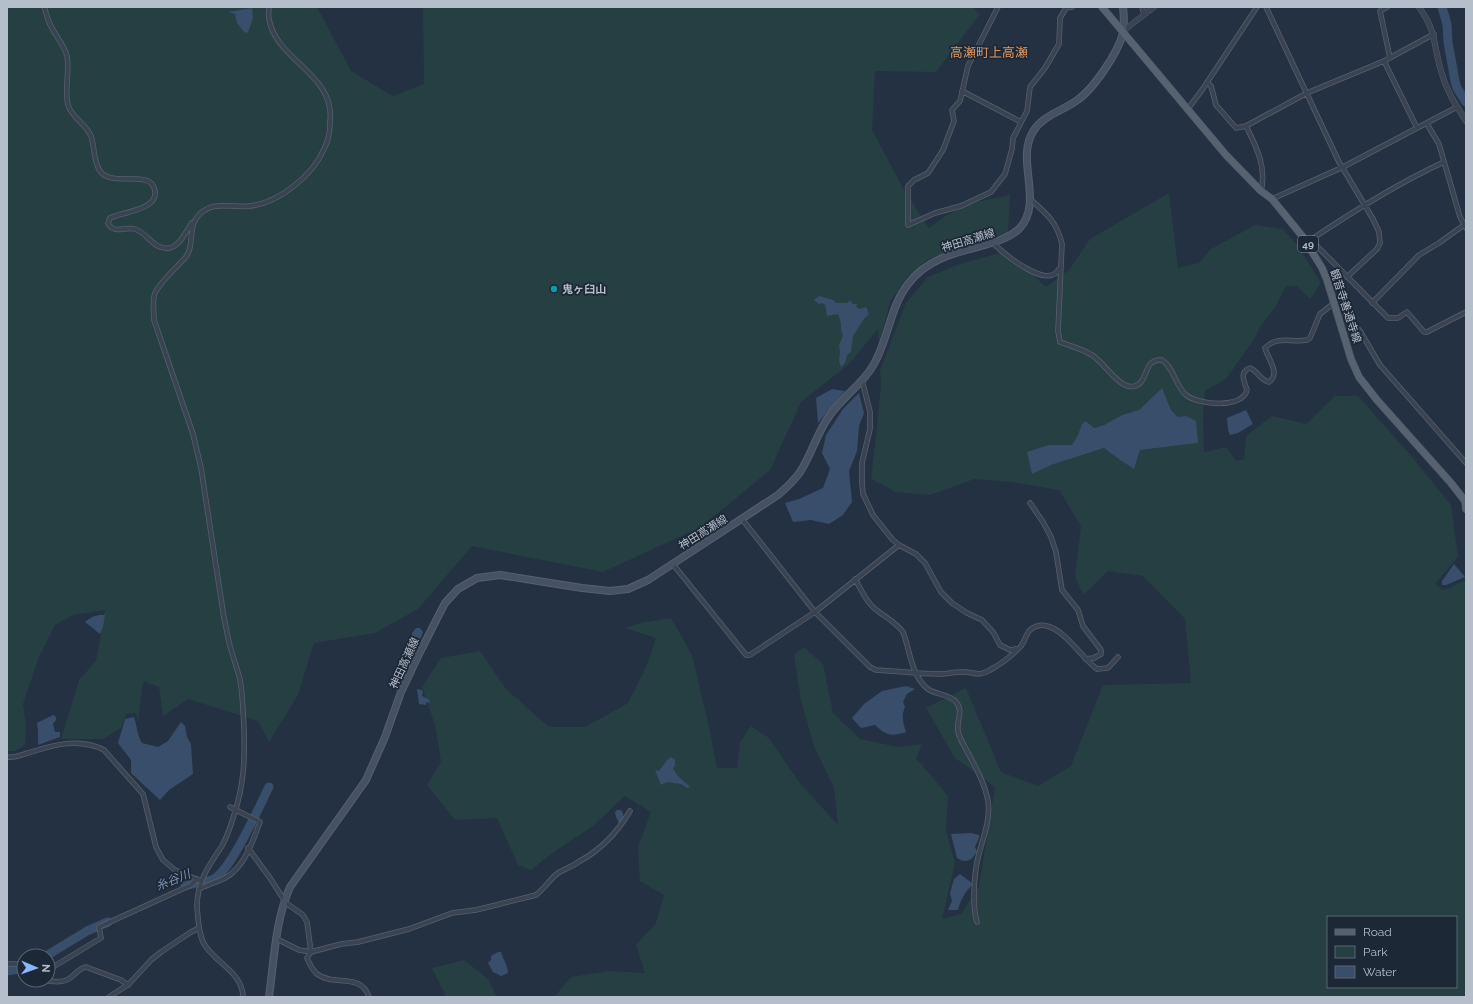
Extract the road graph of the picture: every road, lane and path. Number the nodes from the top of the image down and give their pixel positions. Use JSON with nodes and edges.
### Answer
{"nodes":[{"id":1,"x":44,"y":7,"type":"edge"},
{"id":2,"x":269,"y":7,"type":"edge"},
{"id":3,"x":998,"y":7,"type":"edge"},
{"id":4,"x":1072,"y":7,"type":"edge"},
{"id":5,"x":1102,"y":7,"type":"edge"},
{"id":6,"x":1123,"y":7,"type":"edge"},
{"id":7,"x":1142,"y":7,"type":"edge"},
{"id":8,"x":1154,"y":7,"type":"edge"},
{"id":9,"x":1257,"y":7,"type":"edge"},
{"id":10,"x":1266,"y":7,"type":"edge"},
{"id":11,"x":1387,"y":7,"type":"edge"},
{"id":12,"x":1419,"y":7,"type":"edge"},
{"id":13,"x":1144,"y":14,"type":"junction"},
{"id":14,"x":1123,"y":31,"type":"junction"},
{"id":15,"x":1434,"y":34,"type":"junction"},
{"id":16,"x":1390,"y":58,"type":"junction"},
{"id":17,"x":1384,"y":61,"type":"junction"},
{"id":18,"x":1207,"y":82,"type":"junction"},
{"id":19,"x":962,"y":91,"type":"junction"},
{"id":20,"x":1307,"y":93,"type":"junction"},
{"id":21,"x":1457,"y":107,"type":"junction"},
{"id":22,"x":1187,"y":110,"type":"junction"},
{"id":23,"x":1466,"y":121,"type":"edge"},
{"id":24,"x":1021,"y":122,"type":"junction"},
{"id":25,"x":1427,"y":124,"type":"junction"},
{"id":26,"x":1246,"y":126,"type":"junction"},
{"id":27,"x":1417,"y":128,"type":"junction"},
{"id":28,"x":1444,"y":162,"type":"junction"},
{"id":29,"x":1343,"y":167,"type":"junction"},
{"id":30,"x":1261,"y":191,"type":"junction"},
{"id":31,"x":1030,"y":199,"type":"junction"},
{"id":32,"x":1272,"y":199,"type":"junction"},
{"id":33,"x":1364,"y":205,"type":"junction"},
{"id":34,"x":196,"y":218,"type":"junction"},
{"id":35,"x":1465,"y":227,"type":"edge"},
{"id":36,"x":1309,"y":241,"type":"junction"},
{"id":37,"x":993,"y":243,"type":"junction"},
{"id":38,"x":1060,"y":267,"type":"junction"},
{"id":39,"x":1347,"y":277,"type":"junction"},
{"id":40,"x":1335,"y":303,"type":"junction"},
{"id":41,"x":1372,"y":303,"type":"junction"},
{"id":42,"x":1466,"y":312,"type":"edge"},
{"id":43,"x":1338,"y":313,"type":"junction"},
{"id":44,"x":862,"y":380,"type":"junction"},
{"id":45,"x":1455,"y":450,"type":"junction"},
{"id":46,"x":1466,"y":457,"type":"edge"},
{"id":47,"x":1466,"y":463,"type":"edge"},
{"id":48,"x":1030,"y":503,"type":"dead end"},
{"id":49,"x":1466,"y":509,"type":"edge"},
{"id":50,"x":742,"y":519,"type":"junction"},
{"id":51,"x":899,"y":545,"type":"junction"},
{"id":52,"x":672,"y":563,"type":"junction"},
{"id":53,"x":855,"y":579,"type":"junction"},
{"id":54,"x":815,"y":612,"type":"junction"},
{"id":55,"x":1021,"y":645,"type":"junction"},
{"id":56,"x":1118,"y":656,"type":"dead end"},
{"id":57,"x":1085,"y":659,"type":"junction"},
{"id":58,"x":916,"y":672,"type":"junction"},
{"id":59,"x":7,"y":757,"type":"edge"},
{"id":60,"x":230,"y":807,"type":"dead end"},
{"id":61,"x":236,"y":810,"type":"junction"},
{"id":62,"x":630,"y":811,"type":"dead end"},
{"id":63,"x":248,"y":848,"type":"junction"},
{"id":64,"x":199,"y":880,"type":"junction"},
{"id":65,"x":199,"y":889,"type":"junction"},
{"id":66,"x":285,"y":901,"type":"junction"},
{"id":67,"x":977,"y":922,"type":"dead end"},
{"id":68,"x":199,"y":928,"type":"junction"},
{"id":69,"x":277,"y":939,"type":"junction"},
{"id":70,"x":311,"y":952,"type":"junction"},
{"id":71,"x":56,"y":965,"type":"edge"},
{"id":72,"x":56,"y":981,"type":"edge"},
{"id":73,"x":128,"y":985,"type":"junction"},
{"id":74,"x":109,"y":997,"type":"edge"},
{"id":75,"x":243,"y":997,"type":"edge"},
{"id":76,"x":269,"y":997,"type":"edge"},
{"id":77,"x":369,"y":997,"type":"edge"}],
"edges":[{"from":1,"to":34,"type":"street"},
{"from":2,"to":34,"type":"street"},
{"from":3,"to":19,"type":"street"},
{"from":4,"to":24,"type":"street"},
{"from":5,"to":14,"type":"main road","name":"観音寺善通寺線","number":"49"},
{"from":6,"to":14,"type":"main road","name":"神田高瀬線"},
{"from":7,"to":13,"type":"street"},
{"from":8,"to":13,"type":"street"},
{"from":9,"to":18,"type":"street"},
{"from":10,"to":20,"type":"street"},
{"from":11,"to":16,"type":"street"},
{"from":12,"to":15,"type":"street"},
{"from":13,"to":14,"type":"street"},
{"from":14,"to":22,"type":"main road","name":"観音寺善通寺線","number":"49"},
{"from":14,"to":31,"type":"main road","name":"神田高瀬線"},
{"from":15,"to":16,"type":"street"},
{"from":15,"to":21,"type":"street"},
{"from":16,"to":17,"type":"street"},
{"from":17,"to":20,"type":"street"},
{"from":17,"to":27,"type":"street"},
{"from":18,"to":22,"type":"street"},
{"from":18,"to":26,"type":"street"},
{"from":19,"to":24,"type":"street"},
{"from":19,"to":24,"type":"street"},
{"from":20,"to":26,"type":"street"},
{"from":20,"to":29,"type":"street"},
{"from":21,"to":23,"type":"street"},
{"from":21,"to":25,"type":"street"},
{"from":22,"to":30,"type":"main road","name":"観音寺善通寺線","number":"49"},
{"from":25,"to":27,"type":"street"},
{"from":25,"to":28,"type":"street"},
{"from":26,"to":30,"type":"street"},
{"from":27,"to":29,"type":"street"},
{"from":28,"to":33,"type":"street"},
{"from":28,"to":35,"type":"street"},
{"from":29,"to":32,"type":"street"},
{"from":29,"to":33,"type":"street"},
{"from":30,"to":32,"type":"main road","name":"観音寺善通寺線","number":"49"},
{"from":31,"to":37,"type":"main road","name":"神田高瀬線"},
{"from":31,"to":38,"type":"street"},
{"from":32,"to":36,"type":"main road","name":"観音寺善通寺線","number":"49"},
{"from":33,"to":36,"type":"street"},
{"from":33,"to":39,"type":"street"},
{"from":34,"to":61,"type":"street"},
{"from":35,"to":41,"type":"street"},
{"from":36,"to":39,"type":"street"},
{"from":36,"to":40,"type":"main road","name":"観音寺善通寺線","number":"49"},
{"from":37,"to":38,"type":"street"},
{"from":37,"to":44,"type":"main road","name":"神田高瀬線"},
{"from":38,"to":40,"type":"street"},
{"from":39,"to":41,"type":"street"},
{"from":40,"to":43,"type":"main road","name":"観音寺善通寺線","number":"49"},
{"from":41,"to":42,"type":"street"},
{"from":43,"to":45,"type":"street"},
{"from":43,"to":49,"type":"main road","name":"観音寺善通寺線","number":"49"},
{"from":44,"to":50,"type":"main road","name":"神田高瀬線"},
{"from":44,"to":51,"type":"street"},
{"from":45,"to":46,"type":"street"},
{"from":45,"to":47,"type":"street"},
{"from":48,"to":57,"type":"street"},
{"from":50,"to":52,"type":"main road","name":"神田高瀬線"},
{"from":50,"to":54,"type":"street"},
{"from":51,"to":53,"type":"street"},
{"from":51,"to":55,"type":"street"},
{"from":52,"to":54,"type":"street"},
{"from":52,"to":66,"type":"main road","name":"神田高瀬線"},
{"from":53,"to":54,"type":"street"},
{"from":53,"to":58,"type":"street"},
{"from":54,"to":58,"type":"street"},
{"from":55,"to":57,"type":"street"},
{"from":55,"to":58,"type":"street"},
{"from":56,"to":57,"type":"street"},
{"from":58,"to":67,"type":"street"},
{"from":59,"to":64,"type":"street"},
{"from":60,"to":61,"type":"street"},
{"from":61,"to":63,"type":"street"},
{"from":61,"to":64,"type":"street"},
{"from":62,"to":70,"type":"street"},
{"from":63,"to":65,"type":"street"},
{"from":63,"to":66,"type":"street"},
{"from":64,"to":65,"type":"street"},
{"from":64,"to":71,"type":"street"},
{"from":65,"to":68,"type":"street"},
{"from":66,"to":69,"type":"main road","name":"神田高瀬線"},
{"from":66,"to":70,"type":"street"},
{"from":68,"to":73,"type":"street"},
{"from":68,"to":75,"type":"street"},
{"from":69,"to":70,"type":"street"},
{"from":69,"to":76,"type":"main road","name":"神田高瀬線"},
{"from":70,"to":77,"type":"street"},
{"from":72,"to":73,"type":"street"},
{"from":73,"to":74,"type":"street"}]}
